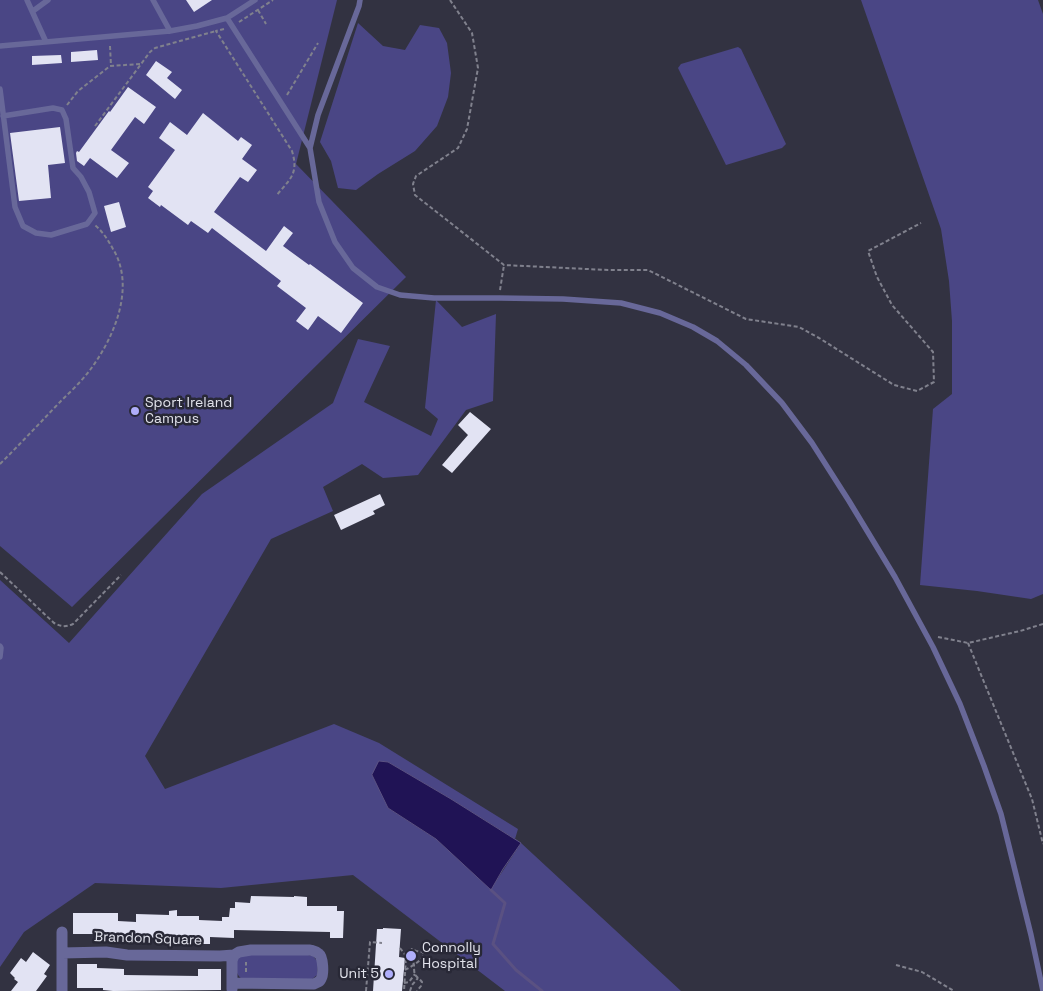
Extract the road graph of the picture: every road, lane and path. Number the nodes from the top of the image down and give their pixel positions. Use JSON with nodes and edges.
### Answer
{"nodes":[{"id":1,"x":27,"y":0,"type":"edge"},
{"id":2,"x":48,"y":0,"type":"edge"},
{"id":3,"x":153,"y":0,"type":"edge"},
{"id":4,"x":254,"y":0,"type":"edge"},
{"id":5,"x":272,"y":0,"type":"edge"},
{"id":6,"x":360,"y":0,"type":"edge"},
{"id":7,"x":450,"y":0,"type":"edge"},
{"id":8,"x":258,"y":10,"type":"junction"},
{"id":9,"x":33,"y":11,"type":"junction"},
{"id":10,"x":227,"y":18,"type":"junction"},
{"id":11,"x":266,"y":24,"type":"dead end"},
{"id":12,"x":232,"y":26,"type":"junction"},
{"id":13,"x":170,"y":31,"type":"junction"},
{"id":14,"x":216,"y":31,"type":"junction"},
{"id":15,"x":46,"y":42,"type":"junction"},
{"id":16,"x":318,"y":43,"type":"dead end"},
{"id":17,"x":0,"y":46,"type":"edge"},
{"id":18,"x":110,"y":46,"type":"dead end"},
{"id":19,"x":141,"y":64,"type":"junction"},
{"id":20,"x":111,"y":66,"type":"junction"},
{"id":21,"x":0,"y":88,"type":"edge"},
{"id":22,"x":281,"y":103,"type":"junction"},
{"id":23,"x":62,"y":110,"type":"junction"},
{"id":24,"x":3,"y":116,"type":"junction"},
{"id":25,"x":95,"y":126,"type":"dead end"},
{"id":26,"x":310,"y":148,"type":"junction"},
{"id":27,"x":276,"y":196,"type":"dead end"},
{"id":28,"x":89,"y":221,"type":"junction"},
{"id":29,"x":920,"y":223,"type":"dead end"},
{"id":30,"x":504,"y":265,"type":"junction"},
{"id":31,"x":500,"y":298,"type":"junction"},
{"id":32,"x":0,"y":464,"type":"edge"},
{"id":33,"x":0,"y":572,"type":"edge"},
{"id":34,"x":121,"y":575,"type":"dead end"},
{"id":35,"x":1043,"y":624,"type":"edge"},
{"id":36,"x":926,"y":635,"type":"junction"},
{"id":37,"x":968,"y":643,"type":"junction"},
{"id":38,"x":0,"y":646,"type":"edge"},
{"id":39,"x":0,"y":657,"type":"edge"},
{"id":40,"x":1043,"y":844,"type":"edge"},
{"id":41,"x":62,"y":932,"type":"dead end"},
{"id":42,"x":382,"y":943,"type":"dead end"},
{"id":43,"x":400,"y":948,"type":"dead end"},
{"id":44,"x":246,"y":950,"type":"junction"},
{"id":45,"x":62,"y":953,"type":"junction"},
{"id":46,"x":234,"y":955,"type":"junction"},
{"id":47,"x":406,"y":956,"type":"junction"},
{"id":48,"x":414,"y":964,"type":"junction"},
{"id":49,"x":896,"y":965,"type":"dead end"},
{"id":50,"x":405,"y":970,"type":"junction"},
{"id":51,"x":415,"y":974,"type":"junction"},
{"id":52,"x":418,"y":978,"type":"junction"},
{"id":53,"x":246,"y":983,"type":"junction"},
{"id":54,"x":404,"y":983,"type":"junction"},
{"id":55,"x":232,"y":987,"type":"edge"},
{"id":56,"x":62,"y":991,"type":"edge"},
{"id":57,"x":366,"y":991,"type":"edge"},
{"id":58,"x":404,"y":991,"type":"edge"},
{"id":59,"x":410,"y":991,"type":"edge"},
{"id":60,"x":417,"y":991,"type":"edge"},
{"id":61,"x":954,"y":991,"type":"edge"},
{"id":62,"x":1043,"y":991,"type":"edge"}],
"edges":[{"from":1,"to":9,"type":"lane"},
{"from":2,"to":9,"type":"lane"},
{"from":3,"to":13,"type":"lane"},
{"from":4,"to":10,"type":"lane"},
{"from":5,"to":8,"type":"path"},
{"from":6,"to":26,"type":"lane"},
{"from":7,"to":30,"type":"path"},
{"from":8,"to":11,"type":"path"},
{"from":8,"to":12,"type":"path"},
{"from":9,"to":15,"type":"lane"},
{"from":10,"to":12,"type":"lane"},
{"from":10,"to":13,"type":"lane"},
{"from":12,"to":14,"type":"path"},
{"from":12,"to":22,"type":"lane"},
{"from":13,"to":15,"type":"lane"},
{"from":14,"to":19,"type":"path"},
{"from":14,"to":27,"type":"path"},
{"from":15,"to":17,"type":"lane"},
{"from":16,"to":22,"type":"path"},
{"from":18,"to":20,"type":"path"},
{"from":19,"to":20,"type":"path"},
{"from":19,"to":25,"type":"path"},
{"from":20,"to":23,"type":"path"},
{"from":21,"to":24,"type":"lane"},
{"from":22,"to":26,"type":"lane"},
{"from":23,"to":24,"type":"lane"},
{"from":23,"to":28,"type":"lane"},
{"from":24,"to":28,"type":"lane"},
{"from":26,"to":31,"type":"lane"},
{"from":28,"to":32,"type":"path"},
{"from":29,"to":30,"type":"path"},
{"from":30,"to":31,"type":"path"},
{"from":31,"to":36,"type":"lane"},
{"from":33,"to":34,"type":"path"},
{"from":35,"to":37,"type":"path"},
{"from":36,"to":37,"type":"path"},
{"from":36,"to":62,"type":"lane"},
{"from":37,"to":40,"type":"path"},
{"from":38,"to":39,"type":"lane"},
{"from":41,"to":45,"type":"street"},
{"from":42,"to":57,"type":"path"},
{"from":43,"to":47,"type":"path"},
{"from":44,"to":46,"type":"street","name":"Brandon Square"},
{"from":44,"to":53,"type":"path"},
{"from":44,"to":53,"type":"street","name":"Brandon Square"},
{"from":45,"to":46,"type":"street","name":"Brandon Square"},
{"from":45,"to":56,"type":"street"},
{"from":46,"to":55,"type":"street","name":"Brandon Square"},
{"from":47,"to":48,"type":"path"},
{"from":47,"to":48,"type":"path"},
{"from":47,"to":50,"type":"path"},
{"from":48,"to":50,"type":"path"},
{"from":48,"to":51,"type":"path"},
{"from":49,"to":61,"type":"path"},
{"from":50,"to":54,"type":"path"},
{"from":51,"to":52,"type":"path"},
{"from":51,"to":54,"type":"path"},
{"from":52,"to":59,"type":"path"},
{"from":52,"to":60,"type":"path"},
{"from":53,"to":55,"type":"street","name":"Brandon Square"},
{"from":54,"to":58,"type":"path"}]}
